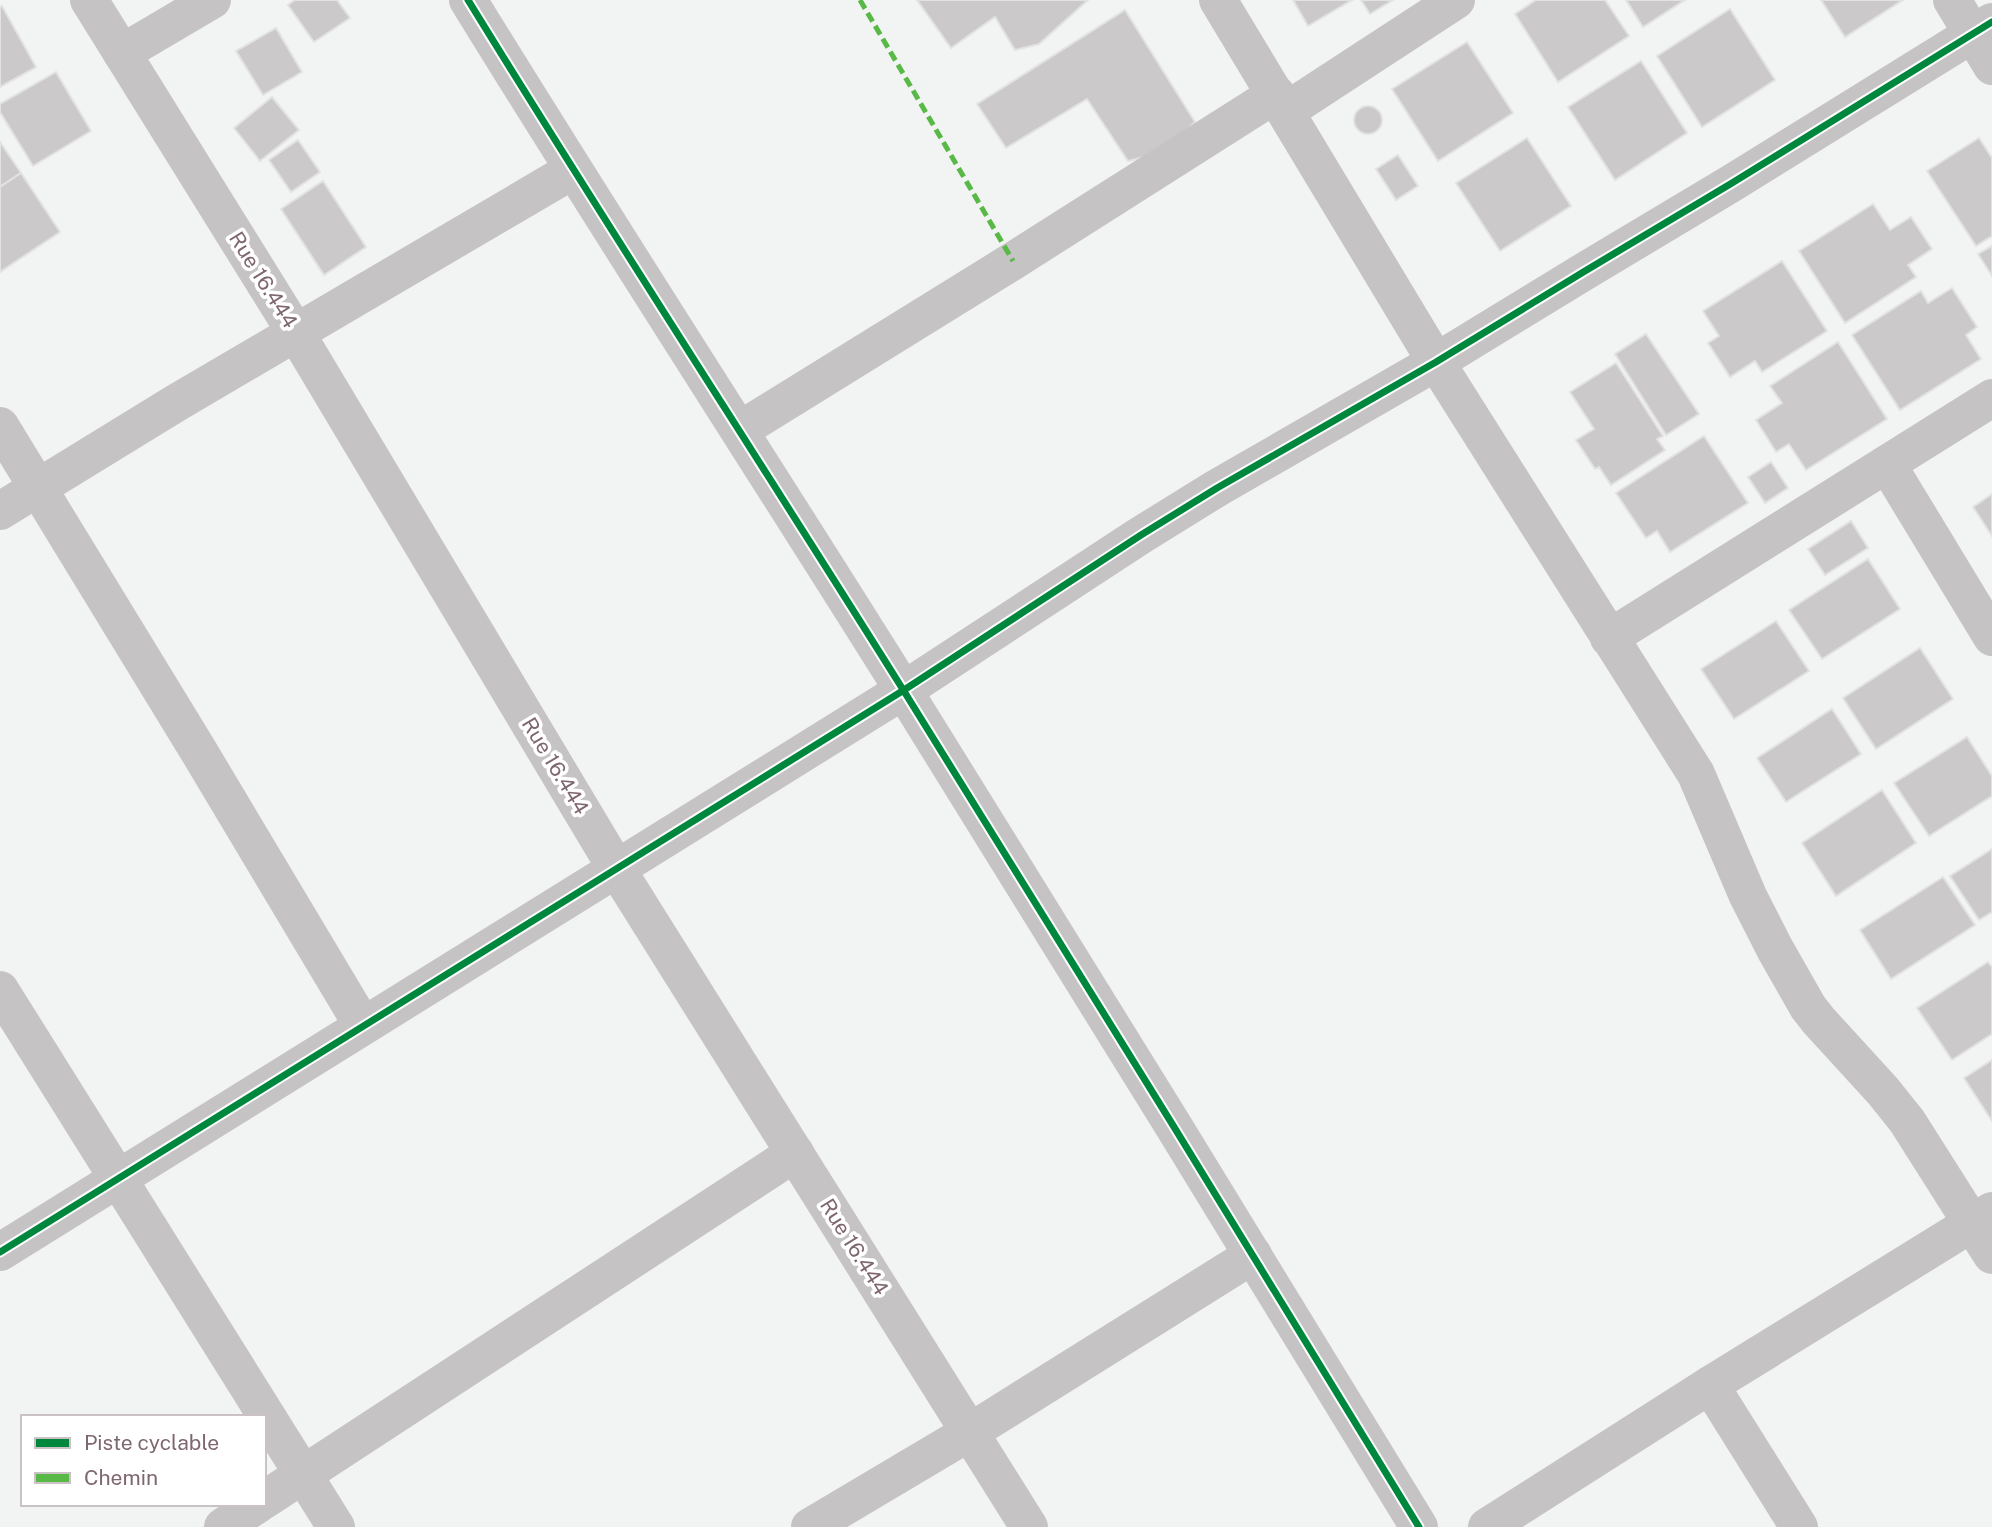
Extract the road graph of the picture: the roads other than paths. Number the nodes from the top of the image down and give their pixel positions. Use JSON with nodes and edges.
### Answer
{"nodes":[{"id":1,"x":89,"y":0,"type":"edge"},
{"id":2,"x":212,"y":0,"type":"edge"},
{"id":3,"x":468,"y":0,"type":"edge"},
{"id":4,"x":1219,"y":0,"type":"edge"},
{"id":5,"x":1456,"y":0,"type":"edge"},
{"id":6,"x":1952,"y":0,"type":"edge"},
{"id":7,"x":1982,"y":28,"type":"edge"},
{"id":8,"x":122,"y":53,"type":"junction"},
{"id":9,"x":1992,"y":66,"type":"edge"},
{"id":10,"x":1281,"y":102,"type":"junction"},
{"id":11,"x":573,"y":170,"type":"junction"},
{"id":12,"x":296,"y":333,"type":"junction"},
{"id":13,"x":1436,"y":362,"type":"junction"},
{"id":14,"x":1992,"y":398,"type":"edge"},
{"id":15,"x":0,"y":426,"type":"edge"},
{"id":16,"x":740,"y":430,"type":"junction"},
{"id":17,"x":1887,"y":464,"type":"junction"},
{"id":18,"x":38,"y":488,"type":"junction"},
{"id":19,"x":0,"y":511,"type":"edge"},
{"id":20,"x":1992,"y":637,"type":"edge"},
{"id":21,"x":1609,"y":638,"type":"junction"},
{"id":22,"x":904,"y":691,"type":"junction"},
{"id":23,"x":616,"y":868,"type":"junction"},
{"id":24,"x":0,"y":990,"type":"edge"},
{"id":25,"x":363,"y":1026,"type":"junction"},
{"id":26,"x":795,"y":1153,"type":"junction"},
{"id":27,"x":118,"y":1178,"type":"junction"},
{"id":28,"x":1982,"y":1217,"type":"edge"},
{"id":29,"x":0,"y":1252,"type":"edge"},
{"id":30,"x":1253,"y":1255,"type":"junction"},
{"id":31,"x":1992,"y":1255,"type":"edge"},
{"id":32,"x":1710,"y":1385,"type":"junction"},
{"id":33,"x":266,"y":1415,"type":"edge"},
{"id":34,"x":266,"y":1416,"type":"edge"},
{"id":35,"x":970,"y":1432,"type":"junction"},
{"id":36,"x":303,"y":1475,"type":"junction"},
{"id":37,"x":266,"y":1499,"type":"edge"},
{"id":38,"x":255,"y":1506,"type":"edge"},
{"id":39,"x":223,"y":1527,"type":"edge"},
{"id":40,"x":336,"y":1527,"type":"edge"},
{"id":41,"x":810,"y":1527,"type":"edge"},
{"id":42,"x":1029,"y":1527,"type":"edge"},
{"id":43,"x":1419,"y":1527,"type":"edge"},
{"id":44,"x":1487,"y":1527,"type":"edge"},
{"id":45,"x":1799,"y":1527,"type":"edge"}],
"edges":[{"from":1,"to":8,"type":"street","name":"Rue 16.444"},
{"from":2,"to":8,"type":"street"},
{"from":3,"to":11,"type":"street"},
{"from":4,"to":10,"type":"street"},
{"from":5,"to":10,"type":"street"},
{"from":6,"to":7,"type":"street"},
{"from":7,"to":9,"type":"street"},
{"from":7,"to":13,"type":"street"},
{"from":8,"to":12,"type":"street","name":"Rue 16.444"},
{"from":10,"to":13,"type":"street"},
{"from":10,"to":16,"type":"street"},
{"from":11,"to":12,"type":"street"},
{"from":11,"to":16,"type":"street"},
{"from":12,"to":18,"type":"street"},
{"from":12,"to":23,"type":"street","name":"Rue 16.444"},
{"from":13,"to":21,"type":"street"},
{"from":13,"to":22,"type":"street"},
{"from":14,"to":17,"type":"street"},
{"from":15,"to":18,"type":"street"},
{"from":16,"to":22,"type":"street"},
{"from":17,"to":20,"type":"street"},
{"from":17,"to":21,"type":"street"},
{"from":18,"to":19,"type":"street"},
{"from":18,"to":25,"type":"street"},
{"from":21,"to":28,"type":"street"},
{"from":22,"to":23,"type":"street"},
{"from":22,"to":30,"type":"street"},
{"from":23,"to":25,"type":"street"},
{"from":23,"to":26,"type":"street","name":"Rue 16.444"},
{"from":24,"to":27,"type":"street"},
{"from":25,"to":27,"type":"street"},
{"from":26,"to":35,"type":"street","name":"Rue 16.444"},
{"from":26,"to":36,"type":"street"},
{"from":27,"to":29,"type":"street"},
{"from":27,"to":33,"type":"street"},
{"from":28,"to":31,"type":"street"},
{"from":28,"to":32,"type":"street"},
{"from":30,"to":35,"type":"street"},
{"from":30,"to":43,"type":"street"},
{"from":32,"to":44,"type":"street"},
{"from":32,"to":45,"type":"street"},
{"from":34,"to":36,"type":"street"},
{"from":35,"to":41,"type":"street"},
{"from":35,"to":42,"type":"street","name":"Rue 16.444"},
{"from":36,"to":37,"type":"street"},
{"from":36,"to":40,"type":"street"},
{"from":38,"to":39,"type":"street"}]}
